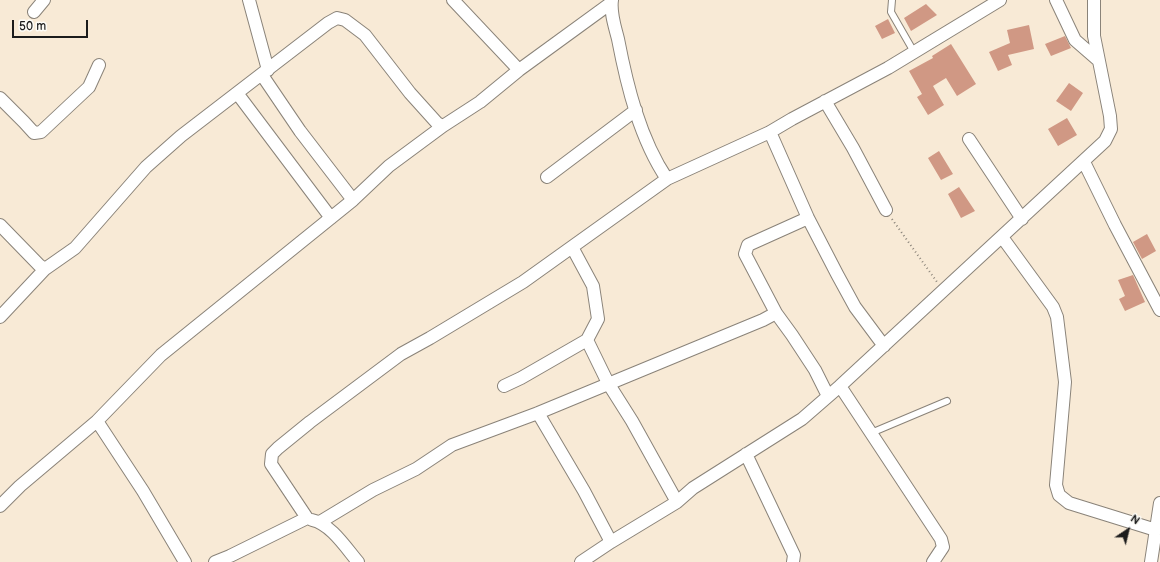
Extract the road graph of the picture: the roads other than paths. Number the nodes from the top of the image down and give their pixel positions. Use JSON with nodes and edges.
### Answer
{"nodes":[{"id":1,"x":44,"y":0,"type":"edge"},
{"id":2,"x":249,"y":0,"type":"edge"},
{"id":3,"x":453,"y":0,"type":"edge"},
{"id":4,"x":892,"y":0,"type":"edge"},
{"id":5,"x":1000,"y":0,"type":"edge"},
{"id":6,"x":1056,"y":0,"type":"edge"},
{"id":7,"x":1094,"y":0,"type":"edge"},
{"id":8,"x":612,"y":2,"type":"edge"},
{"id":9,"x":34,"y":12,"type":"dead end"},
{"id":10,"x":914,"y":52,"type":"junction"},
{"id":11,"x":1098,"y":60,"type":"junction"},
{"id":12,"x":99,"y":65,"type":"dead end"},
{"id":13,"x":518,"y":70,"type":"junction"},
{"id":14,"x":265,"y":72,"type":"junction"},
{"id":15,"x":237,"y":93,"type":"junction"},
{"id":16,"x":0,"y":98,"type":"edge"},
{"id":17,"x":825,"y":101,"type":"junction"},
{"id":18,"x":636,"y":110,"type":"junction"},
{"id":19,"x":443,"y":126,"type":"junction"},
{"id":20,"x":770,"y":132,"type":"junction"},
{"id":21,"x":969,"y":139,"type":"dead end"},
{"id":22,"x":1084,"y":162,"type":"junction"},
{"id":23,"x":547,"y":177,"type":"dead end"},
{"id":24,"x":667,"y":179,"type":"junction"},
{"id":25,"x":353,"y":200,"type":"junction"},
{"id":26,"x":886,"y":210,"type":"road end"},
{"id":27,"x":331,"y":218,"type":"junction"},
{"id":28,"x":808,"y":218,"type":"junction"},
{"id":29,"x":1022,"y":219,"type":"junction"},
{"id":30,"x":0,"y":225,"type":"edge"},
{"id":31,"x":1002,"y":237,"type":"junction"},
{"id":32,"x":572,"y":247,"type":"junction"},
{"id":33,"x":45,"y":269,"type":"junction"},
{"id":34,"x":1160,"y":310,"type":"edge"},
{"id":35,"x":776,"y":313,"type":"junction"},
{"id":36,"x":0,"y":317,"type":"edge"},
{"id":37,"x":587,"y":340,"type":"junction"},
{"id":38,"x":884,"y":346,"type":"junction"},
{"id":39,"x":608,"y":383,"type":"junction"},
{"id":40,"x":504,"y":386,"type":"dead end"},
{"id":41,"x":840,"y":386,"type":"junction"},
{"id":42,"x":828,"y":396,"type":"junction"},
{"id":43,"x":947,"y":401,"type":"dead end"},
{"id":44,"x":538,"y":413,"type":"junction"},
{"id":45,"x":97,"y":421,"type":"junction"},
{"id":46,"x":871,"y":433,"type":"junction"},
{"id":47,"x":746,"y":454,"type":"junction"},
{"id":48,"x":677,"y":502,"type":"junction"},
{"id":49,"x":1160,"y":503,"type":"edge"},
{"id":50,"x":0,"y":506,"type":"edge"},
{"id":51,"x":307,"y":518,"type":"junction"},
{"id":52,"x":320,"y":522,"type":"junction"},
{"id":53,"x":1156,"y":530,"type":"junction"},
{"id":54,"x":610,"y":542,"type":"junction"},
{"id":55,"x":1152,"y":561,"type":"edge"},
{"id":56,"x":185,"y":562,"type":"edge"},
{"id":57,"x":215,"y":562,"type":"edge"},
{"id":58,"x":358,"y":562,"type":"edge"},
{"id":59,"x":581,"y":562,"type":"edge"},
{"id":60,"x":793,"y":562,"type":"edge"},
{"id":61,"x":933,"y":562,"type":"edge"}],
"edges":[{"from":1,"to":9,"type":"street"},
{"from":2,"to":14,"type":"street"},
{"from":3,"to":13,"type":"street"},
{"from":4,"to":10,"type":"lane"},
{"from":5,"to":10,"type":"street"},
{"from":6,"to":11,"type":"street"},
{"from":7,"to":11,"type":"street"},
{"from":8,"to":13,"type":"street"},
{"from":8,"to":18,"type":"street"},
{"from":10,"to":17,"type":"street"},
{"from":11,"to":22,"type":"street"},
{"from":12,"to":16,"type":"street"},
{"from":13,"to":19,"type":"street"},
{"from":14,"to":15,"type":"street"},
{"from":14,"to":19,"type":"street"},
{"from":14,"to":25,"type":"street"},
{"from":15,"to":27,"type":"street"},
{"from":15,"to":33,"type":"street"},
{"from":17,"to":20,"type":"street"},
{"from":17,"to":26,"type":"street"},
{"from":18,"to":23,"type":"street"},
{"from":18,"to":24,"type":"street"},
{"from":19,"to":25,"type":"street"},
{"from":20,"to":24,"type":"street"},
{"from":20,"to":28,"type":"street"},
{"from":21,"to":29,"type":"street"},
{"from":22,"to":29,"type":"street"},
{"from":22,"to":34,"type":"street"},
{"from":24,"to":32,"type":"street"},
{"from":25,"to":27,"type":"street"},
{"from":27,"to":45,"type":"street"},
{"from":28,"to":35,"type":"street"},
{"from":28,"to":38,"type":"street"},
{"from":29,"to":31,"type":"street"},
{"from":30,"to":33,"type":"street"},
{"from":31,"to":38,"type":"street"},
{"from":31,"to":53,"type":"street"},
{"from":32,"to":37,"type":"street"},
{"from":32,"to":51,"type":"street"},
{"from":33,"to":36,"type":"street"},
{"from":35,"to":39,"type":"street"},
{"from":35,"to":42,"type":"street"},
{"from":37,"to":39,"type":"street"},
{"from":37,"to":40,"type":"street"},
{"from":38,"to":41,"type":"street"},
{"from":39,"to":44,"type":"street"},
{"from":39,"to":48,"type":"street"},
{"from":41,"to":42,"type":"street"},
{"from":41,"to":46,"type":"street"},
{"from":42,"to":47,"type":"street"},
{"from":43,"to":46,"type":"lane"},
{"from":44,"to":52,"type":"street"},
{"from":44,"to":54,"type":"street"},
{"from":45,"to":50,"type":"street"},
{"from":45,"to":56,"type":"street"},
{"from":46,"to":61,"type":"street"},
{"from":47,"to":48,"type":"street"},
{"from":47,"to":60,"type":"street"},
{"from":48,"to":54,"type":"street"},
{"from":49,"to":53,"type":"street"},
{"from":51,"to":52,"type":"street"},
{"from":51,"to":57,"type":"street"},
{"from":52,"to":58,"type":"street"},
{"from":53,"to":55,"type":"street"},
{"from":54,"to":59,"type":"street"}]}
